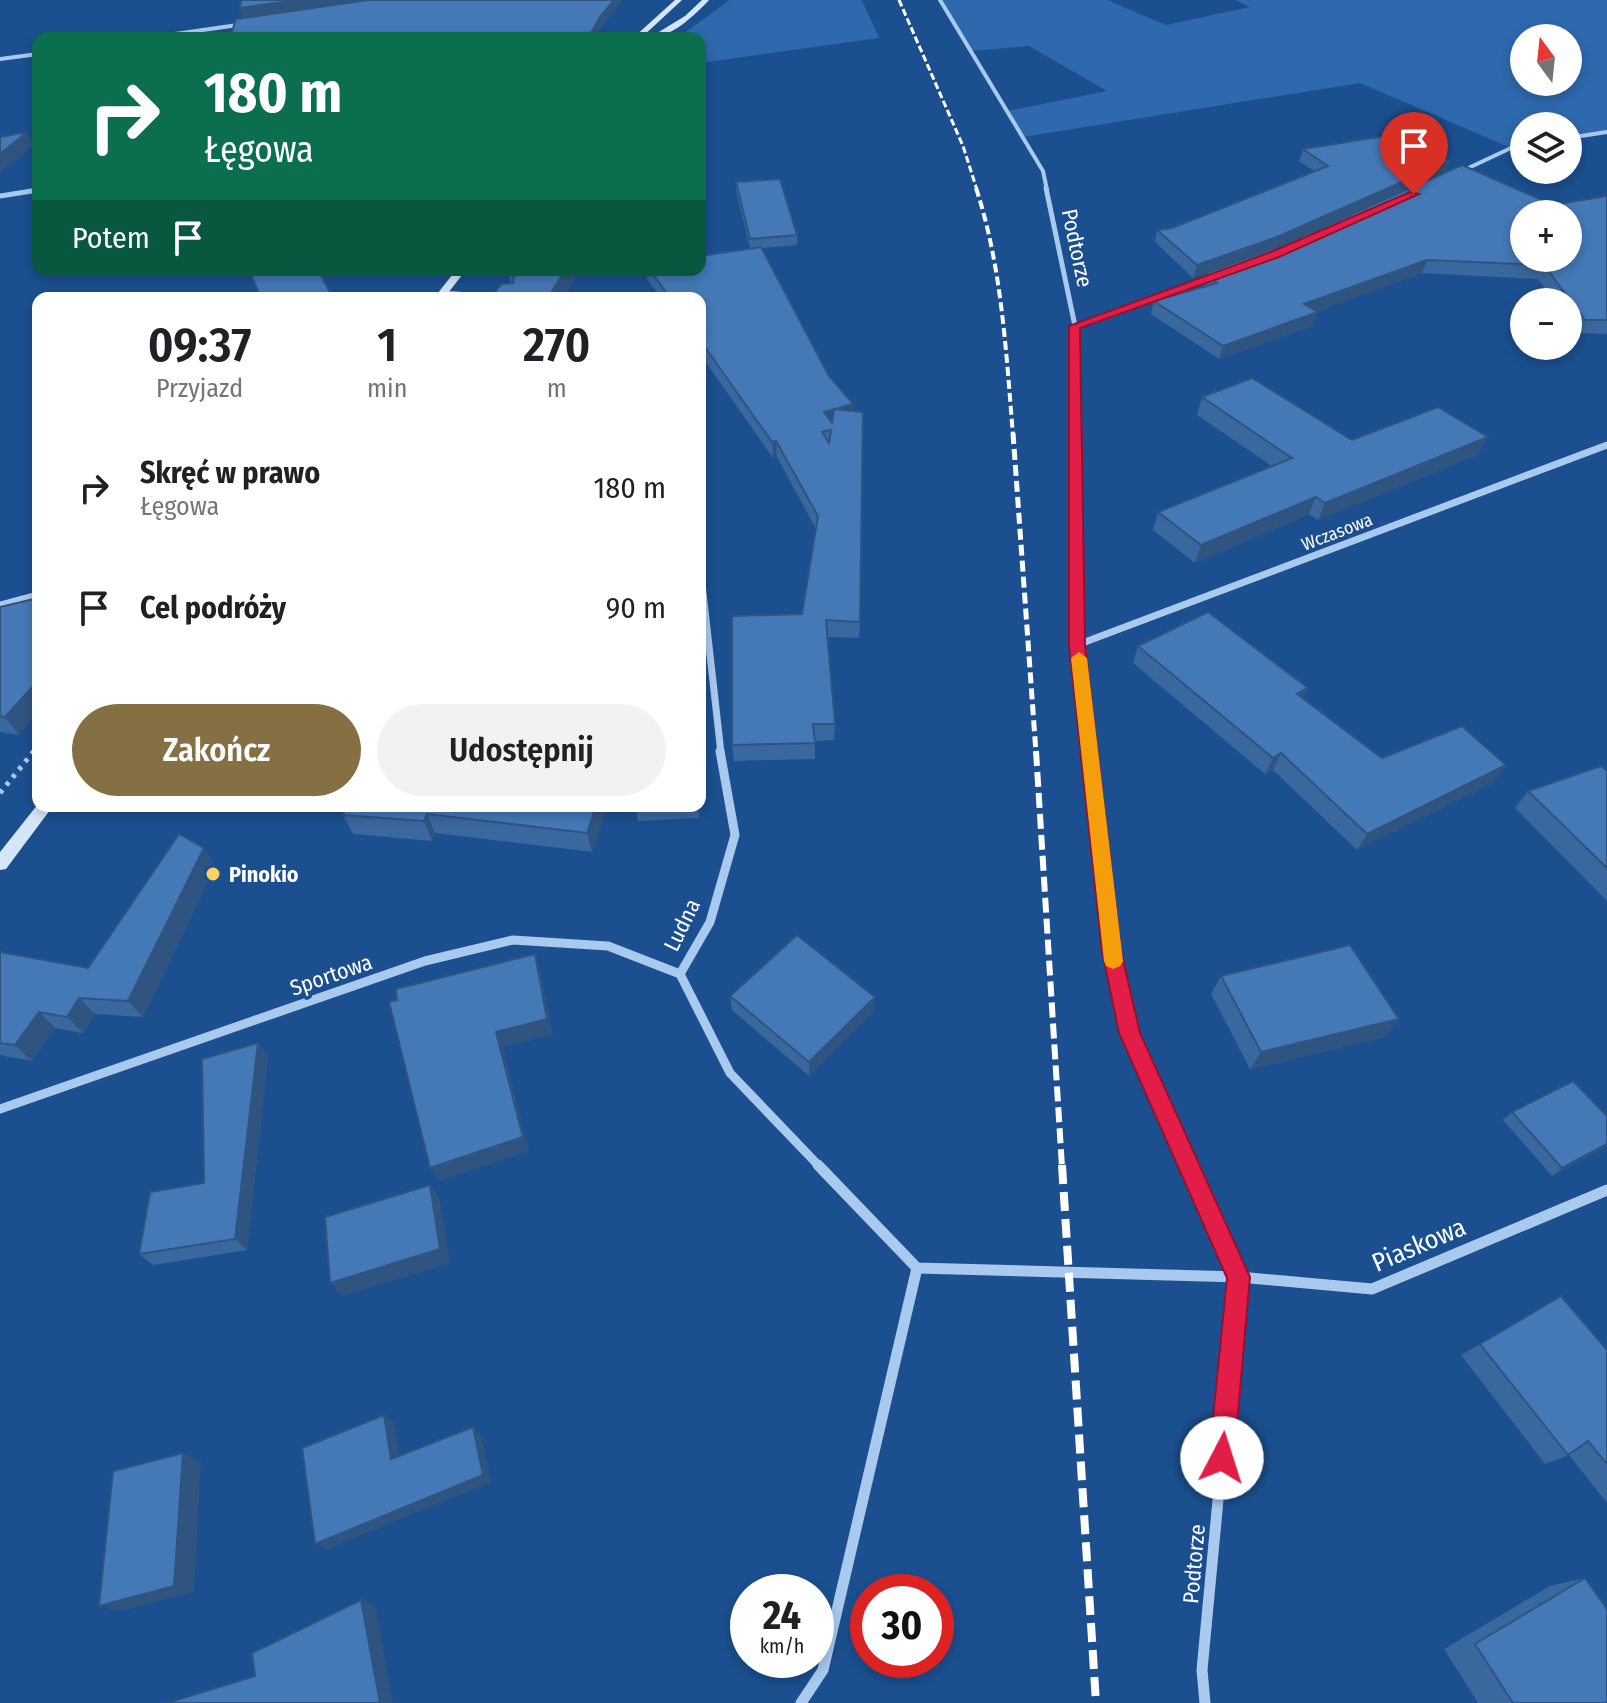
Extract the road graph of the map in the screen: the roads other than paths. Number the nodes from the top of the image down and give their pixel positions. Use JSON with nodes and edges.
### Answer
{"nodes":[{"id":1,"x":679,"y":0,"type":"edge"},
{"id":2,"x":706,"y":0,"type":"edge"},
{"id":3,"x":940,"y":0,"type":"edge"},
{"id":4,"x":253,"y":22,"type":"edge"},
{"id":5,"x":187,"y":32,"type":"edge"},
{"id":6,"x":644,"y":32,"type":"edge"},
{"id":7,"x":663,"y":32,"type":"edge"},
{"id":8,"x":32,"y":55,"type":"edge"},
{"id":9,"x":0,"y":59,"type":"edge"},
{"id":10,"x":1607,"y":132,"type":"edge"},
{"id":11,"x":1582,"y":136,"type":"edge"},
{"id":12,"x":1510,"y":148,"type":"edge"},
{"id":13,"x":1456,"y":174,"type":"edge"},
{"id":14,"x":32,"y":191,"type":"edge"},
{"id":15,"x":0,"y":196,"type":"edge"},
{"id":16,"x":1218,"y":275,"type":"edge"},
{"id":17,"x":456,"y":276,"type":"edge"},
{"id":18,"x":443,"y":292,"type":"edge"},
{"id":19,"x":1075,"y":326,"type":"junction"},
{"id":20,"x":1607,"y":445,"type":"edge"},
{"id":21,"x":32,"y":597,"type":"edge"},
{"id":22,"x":0,"y":605,"type":"edge"},
{"id":23,"x":706,"y":628,"type":"edge"},
{"id":24,"x":1077,"y":645,"type":"junction"},
{"id":25,"x":40,"y":812,"type":"edge"},
{"id":26,"x":0,"y":864,"type":"edge"},
{"id":27,"x":680,"y":974,"type":"junction"},
{"id":28,"x":0,"y":1109,"type":"edge"},
{"id":29,"x":1607,"y":1190,"type":"edge"},
{"id":30,"x":917,"y":1268,"type":"junction"},
{"id":31,"x":1239,"y":1277,"type":"junction"},
{"id":32,"x":801,"y":1703,"type":"edge"},
{"id":33,"x":1205,"y":1703,"type":"edge"}],
"edges":[{"from":1,"to":6,"type":"street"},
{"from":2,"to":7,"type":"street"},
{"from":3,"to":19,"type":"street","name":"Podtorze"},
{"from":4,"to":5,"type":"street"},
{"from":8,"to":9,"type":"street"},
{"from":10,"to":11,"type":"street"},
{"from":12,"to":13,"type":"street"},
{"from":14,"to":15,"type":"street"},
{"from":16,"to":19,"type":"street"},
{"from":17,"to":18,"type":"street"},
{"from":19,"to":24,"type":"street","name":"Podtorze"},
{"from":20,"to":24,"type":"street","name":"Wczasowa"},
{"from":21,"to":22,"type":"street"},
{"from":23,"to":27,"type":"street","name":"Ludna"},
{"from":24,"to":31,"type":"street","name":"Podtorze"},
{"from":25,"to":26,"type":"street"},
{"from":27,"to":28,"type":"street","name":"Sportowa"},
{"from":27,"to":30,"type":"street","name":"Ludna"},
{"from":29,"to":31,"type":"street","name":"Piaskowa"},
{"from":30,"to":31,"type":"street"},
{"from":30,"to":32,"type":"street"},
{"from":31,"to":33,"type":"street","name":"Podtorze"}]}
